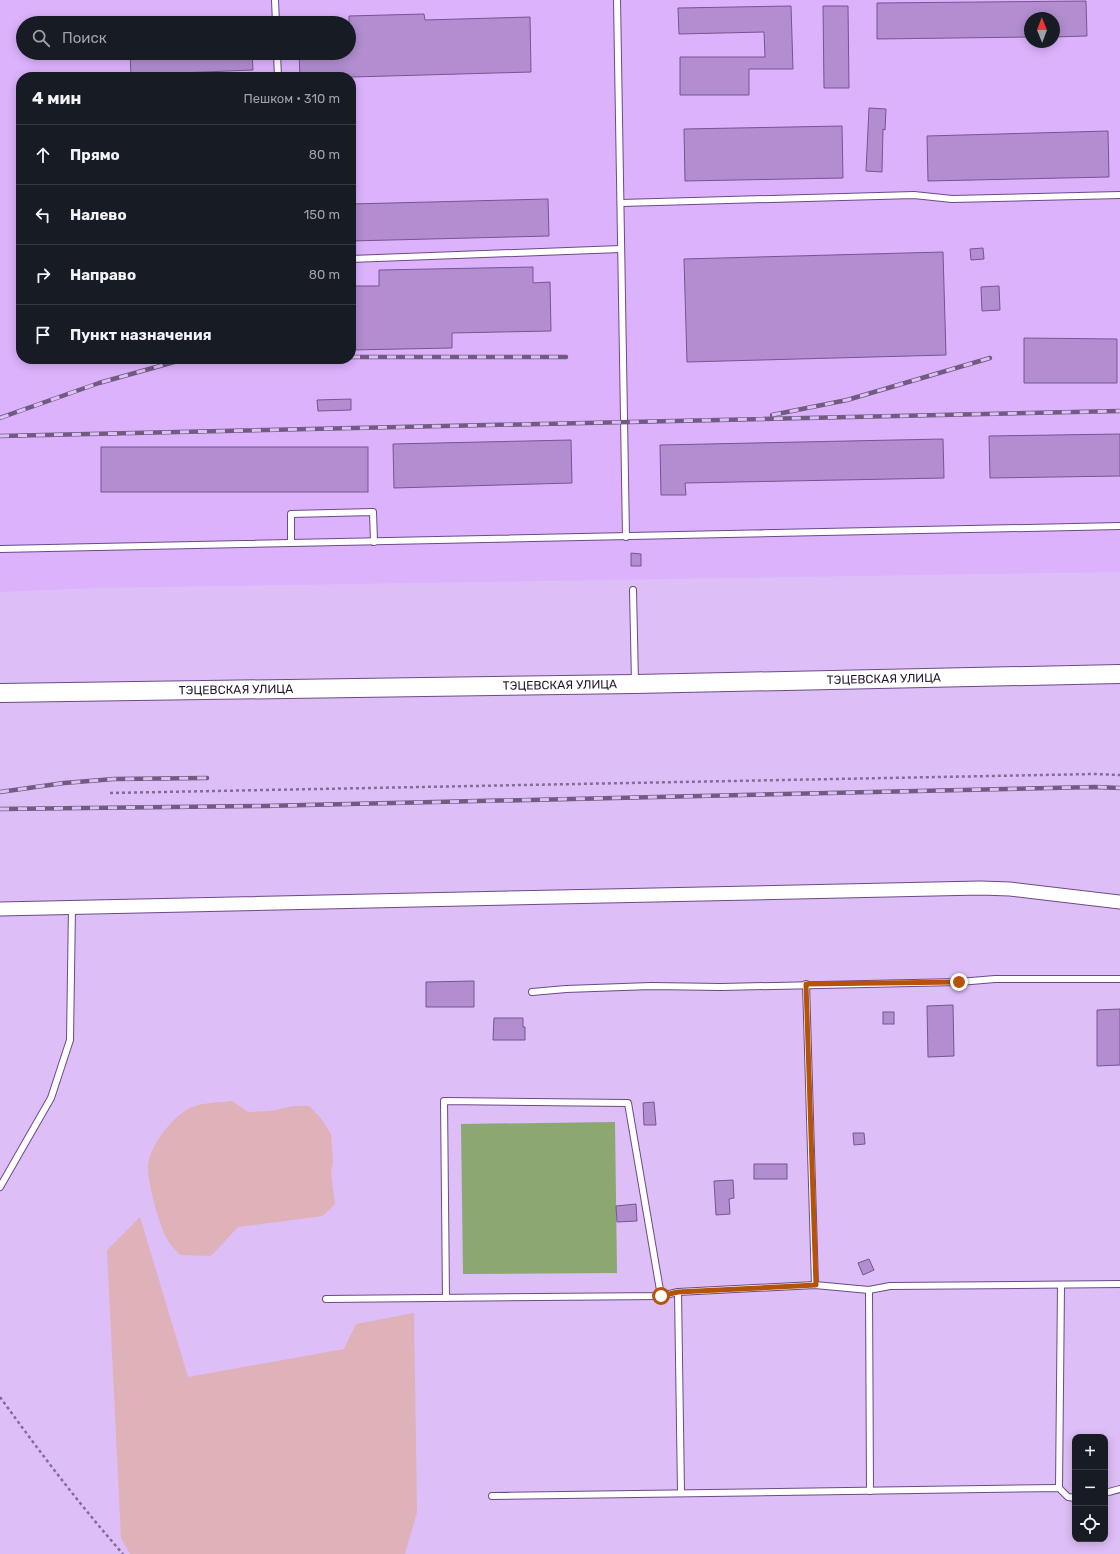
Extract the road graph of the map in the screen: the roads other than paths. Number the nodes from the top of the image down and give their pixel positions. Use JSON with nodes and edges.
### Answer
{"nodes":[{"id":1,"x":276,"y":0,"type":"edge"},
{"id":2,"x":617,"y":0,"type":"edge"},
{"id":3,"x":276,"y":16,"type":"edge"},
{"id":4,"x":277,"y":60,"type":"edge"},
{"id":5,"x":278,"y":72,"type":"edge"},
{"id":6,"x":1120,"y":195,"type":"edge"},
{"id":7,"x":621,"y":203,"type":"junction"},
{"id":8,"x":622,"y":249,"type":"junction"},
{"id":9,"x":356,"y":259,"type":"edge"},
{"id":10,"x":1120,"y":526,"type":"edge"},
{"id":11,"x":626,"y":537,"type":"junction"},
{"id":12,"x":374,"y":542,"type":"junction"},
{"id":13,"x":291,"y":543,"type":"junction"},
{"id":14,"x":0,"y":549,"type":"edge"},
{"id":15,"x":633,"y":590,"type":"dead end"},
{"id":16,"x":1120,"y":674,"type":"edge"},
{"id":17,"x":635,"y":684,"type":"junction"},
{"id":18,"x":0,"y":693,"type":"edge"},
{"id":19,"x":1120,"y":902,"type":"edge"},
{"id":20,"x":72,"y":907,"type":"junction"},
{"id":21,"x":0,"y":909,"type":"edge"},
{"id":22,"x":1120,"y":979,"type":"edge"},
{"id":23,"x":806,"y":984,"type":"junction"},
{"id":24,"x":532,"y":992,"type":"dead end"},
{"id":25,"x":0,"y":1187,"type":"edge"},
{"id":26,"x":1120,"y":1284,"type":"edge"},
{"id":27,"x":816,"y":1285,"type":"junction"},
{"id":28,"x":1061,"y":1285,"type":"junction"},
{"id":29,"x":869,"y":1290,"type":"junction"},
{"id":30,"x":678,"y":1292,"type":"junction"},
{"id":31,"x":661,"y":1296,"type":"junction"},
{"id":32,"x":326,"y":1298,"type":"dead end"},
{"id":33,"x":446,"y":1298,"type":"junction"},
{"id":34,"x":1059,"y":1488,"type":"junction"},
{"id":35,"x":1120,"y":1489,"type":"edge"},
{"id":36,"x":870,"y":1491,"type":"junction"},
{"id":37,"x":1108,"y":1492,"type":"edge"},
{"id":38,"x":681,"y":1494,"type":"junction"},
{"id":39,"x":492,"y":1496,"type":"dead end"},
{"id":40,"x":1072,"y":1498,"type":"edge"}],
"edges":[{"from":1,"to":3,"type":"lane"},
{"from":2,"to":7,"type":"lane"},
{"from":4,"to":5,"type":"lane"},
{"from":6,"to":7,"type":"lane"},
{"from":7,"to":8,"type":"lane"},
{"from":8,"to":9,"type":"lane"},
{"from":8,"to":11,"type":"lane"},
{"from":10,"to":11,"type":"lane"},
{"from":11,"to":12,"type":"lane"},
{"from":12,"to":13,"type":"lane"},
{"from":12,"to":13,"type":"lane"},
{"from":13,"to":14,"type":"lane"},
{"from":15,"to":17,"type":"lane"},
{"from":16,"to":17,"type":"street","name":"ТЭЦЕВСКАЯ УЛИЦА"},
{"from":17,"to":18,"type":"street","name":"ТЭЦЕВСКАЯ УЛИЦА"},
{"from":19,"to":20,"type":"street"},
{"from":20,"to":21,"type":"street"},
{"from":20,"to":25,"type":"lane"},
{"from":22,"to":23,"type":"lane"},
{"from":23,"to":24,"type":"lane"},
{"from":23,"to":27,"type":"lane"},
{"from":26,"to":28,"type":"lane"},
{"from":27,"to":29,"type":"lane"},
{"from":27,"to":30,"type":"lane"},
{"from":28,"to":29,"type":"lane"},
{"from":28,"to":34,"type":"lane"},
{"from":29,"to":36,"type":"lane"},
{"from":30,"to":31,"type":"lane"},
{"from":30,"to":38,"type":"lane"},
{"from":31,"to":33,"type":"lane"},
{"from":31,"to":33,"type":"lane"},
{"from":32,"to":33,"type":"lane"},
{"from":34,"to":36,"type":"lane"},
{"from":34,"to":40,"type":"lane"},
{"from":35,"to":37,"type":"lane"},
{"from":36,"to":38,"type":"lane"},
{"from":38,"to":39,"type":"lane"}]}
